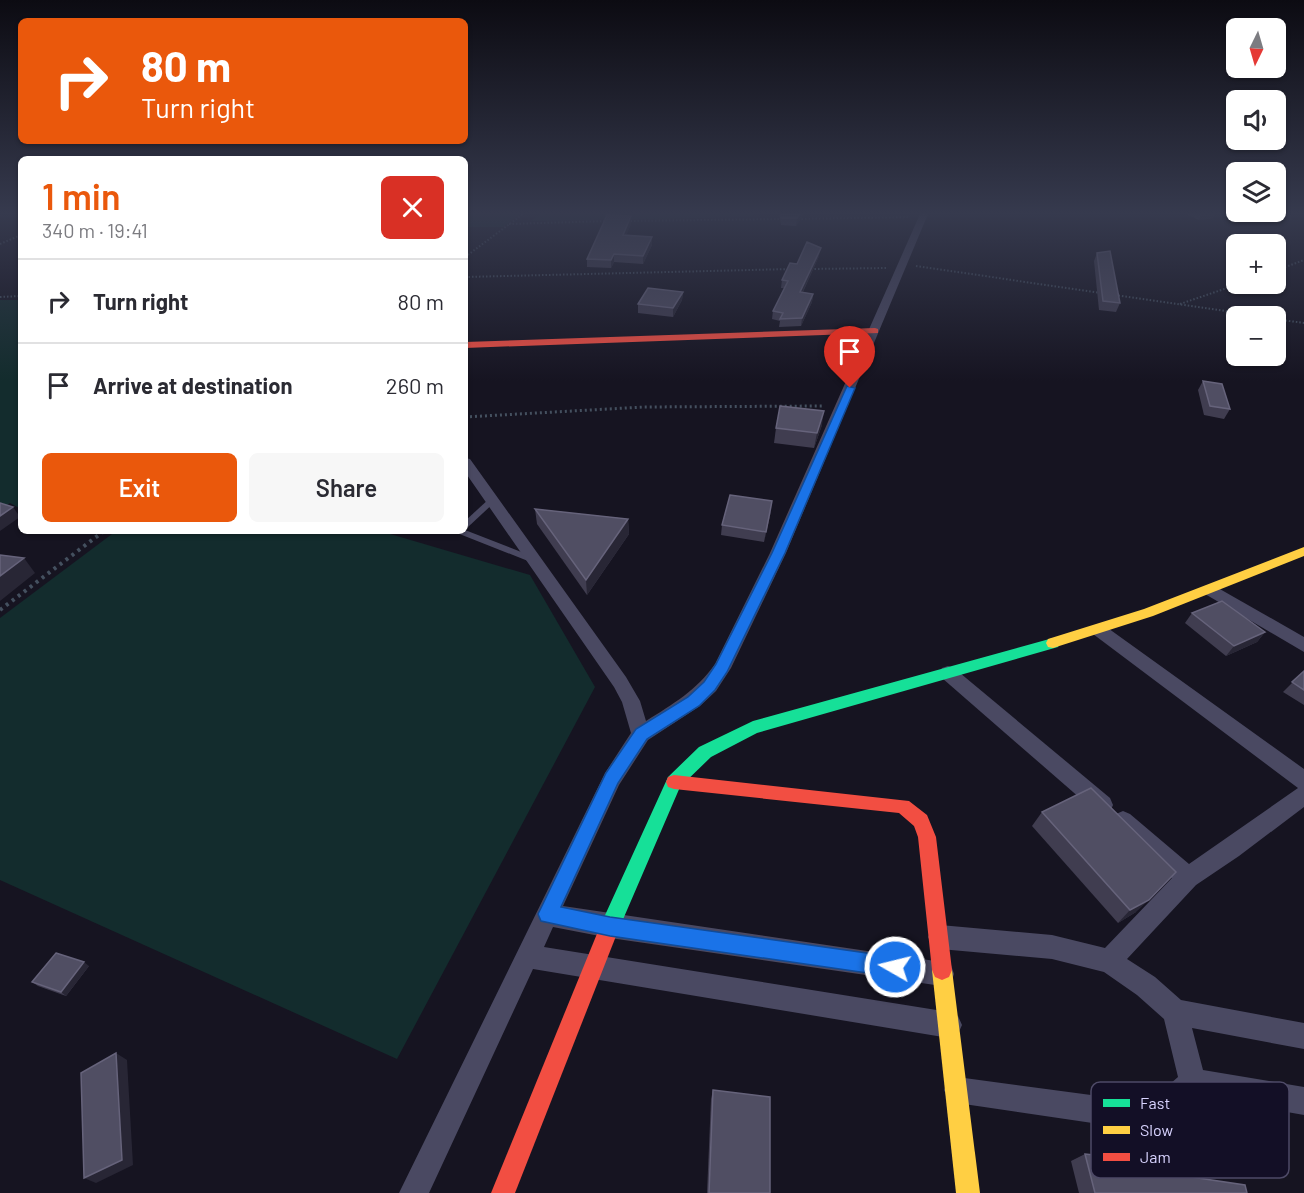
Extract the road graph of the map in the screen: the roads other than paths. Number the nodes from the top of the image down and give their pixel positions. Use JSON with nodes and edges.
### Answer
{"nodes":[{"id":1,"x":901,"y":270,"type":"edge"},
{"id":2,"x":874,"y":331,"type":"junction"},
{"id":3,"x":468,"y":345,"type":"edge"},
{"id":4,"x":468,"y":470,"type":"edge"},
{"id":5,"x":493,"y":500,"type":"junction"},
{"id":6,"x":468,"y":522,"type":"edge"},
{"id":7,"x":468,"y":534,"type":"edge"},
{"id":8,"x":1304,"y":551,"type":"edge"},
{"id":9,"x":532,"y":559,"type":"junction"},
{"id":10,"x":1211,"y":590,"type":"junction"},
{"id":11,"x":1099,"y":630,"type":"junction"},
{"id":12,"x":1304,"y":645,"type":"edge"},
{"id":13,"x":948,"y":673,"type":"junction"},
{"id":14,"x":641,"y":734,"type":"junction"},
{"id":15,"x":1304,"y":781,"type":"edge"},
{"id":16,"x":674,"y":782,"type":"junction"},
{"id":17,"x":1304,"y":795,"type":"edge"},
{"id":18,"x":1188,"y":877,"type":"junction"},
{"id":19,"x":548,"y":914,"type":"junction"},
{"id":20,"x":610,"y":926,"type":"junction"},
{"id":21,"x":940,"y":937,"type":"junction"},
{"id":22,"x":527,"y":956,"type":"junction"},
{"id":23,"x":1109,"y":961,"type":"junction"},
{"id":24,"x":593,"y":967,"type":"junction"},
{"id":25,"x":942,"y":974,"type":"junction"},
{"id":26,"x":1175,"y":1012,"type":"junction"},
{"id":27,"x":949,"y":1025,"type":"junction"},
{"id":28,"x":1304,"y":1036,"type":"edge"},
{"id":29,"x":1193,"y":1082,"type":"edge"},
{"id":30,"x":957,"y":1090,"type":"junction"},
{"id":31,"x":1289,"y":1098,"type":"edge"},
{"id":32,"x":1304,"y":1101,"type":"edge"},
{"id":33,"x":1091,"y":1109,"type":"edge"},
{"id":34,"x":414,"y":1193,"type":"edge"},
{"id":35,"x":503,"y":1193,"type":"edge"},
{"id":36,"x":968,"y":1193,"type":"edge"}],
"edges":[{"from":1,"to":2,"type":"street"},
{"from":2,"to":3,"type":"street"},
{"from":2,"to":14,"type":"street"},
{"from":4,"to":5,"type":"street"},
{"from":5,"to":6,"type":"lane"},
{"from":5,"to":9,"type":"street"},
{"from":7,"to":9,"type":"lane"},
{"from":8,"to":10,"type":"street"},
{"from":9,"to":14,"type":"street"},
{"from":10,"to":11,"type":"street"},
{"from":10,"to":12,"type":"street"},
{"from":11,"to":13,"type":"street"},
{"from":11,"to":15,"type":"street"},
{"from":13,"to":16,"type":"street"},
{"from":13,"to":18,"type":"street"},
{"from":14,"to":19,"type":"street"},
{"from":16,"to":20,"type":"street"},
{"from":16,"to":21,"type":"street"},
{"from":17,"to":18,"type":"street"},
{"from":18,"to":23,"type":"street"},
{"from":19,"to":20,"type":"street"},
{"from":19,"to":22,"type":"street"},
{"from":20,"to":24,"type":"street"},
{"from":20,"to":25,"type":"street"},
{"from":21,"to":23,"type":"street"},
{"from":21,"to":25,"type":"street"},
{"from":22,"to":24,"type":"street"},
{"from":22,"to":34,"type":"street"},
{"from":23,"to":26,"type":"street"},
{"from":24,"to":27,"type":"street"},
{"from":24,"to":35,"type":"street"},
{"from":25,"to":27,"type":"street"},
{"from":26,"to":28,"type":"street"},
{"from":26,"to":29,"type":"street"},
{"from":27,"to":30,"type":"street"},
{"from":30,"to":33,"type":"street"},
{"from":30,"to":36,"type":"street"},
{"from":31,"to":32,"type":"street"}]}
